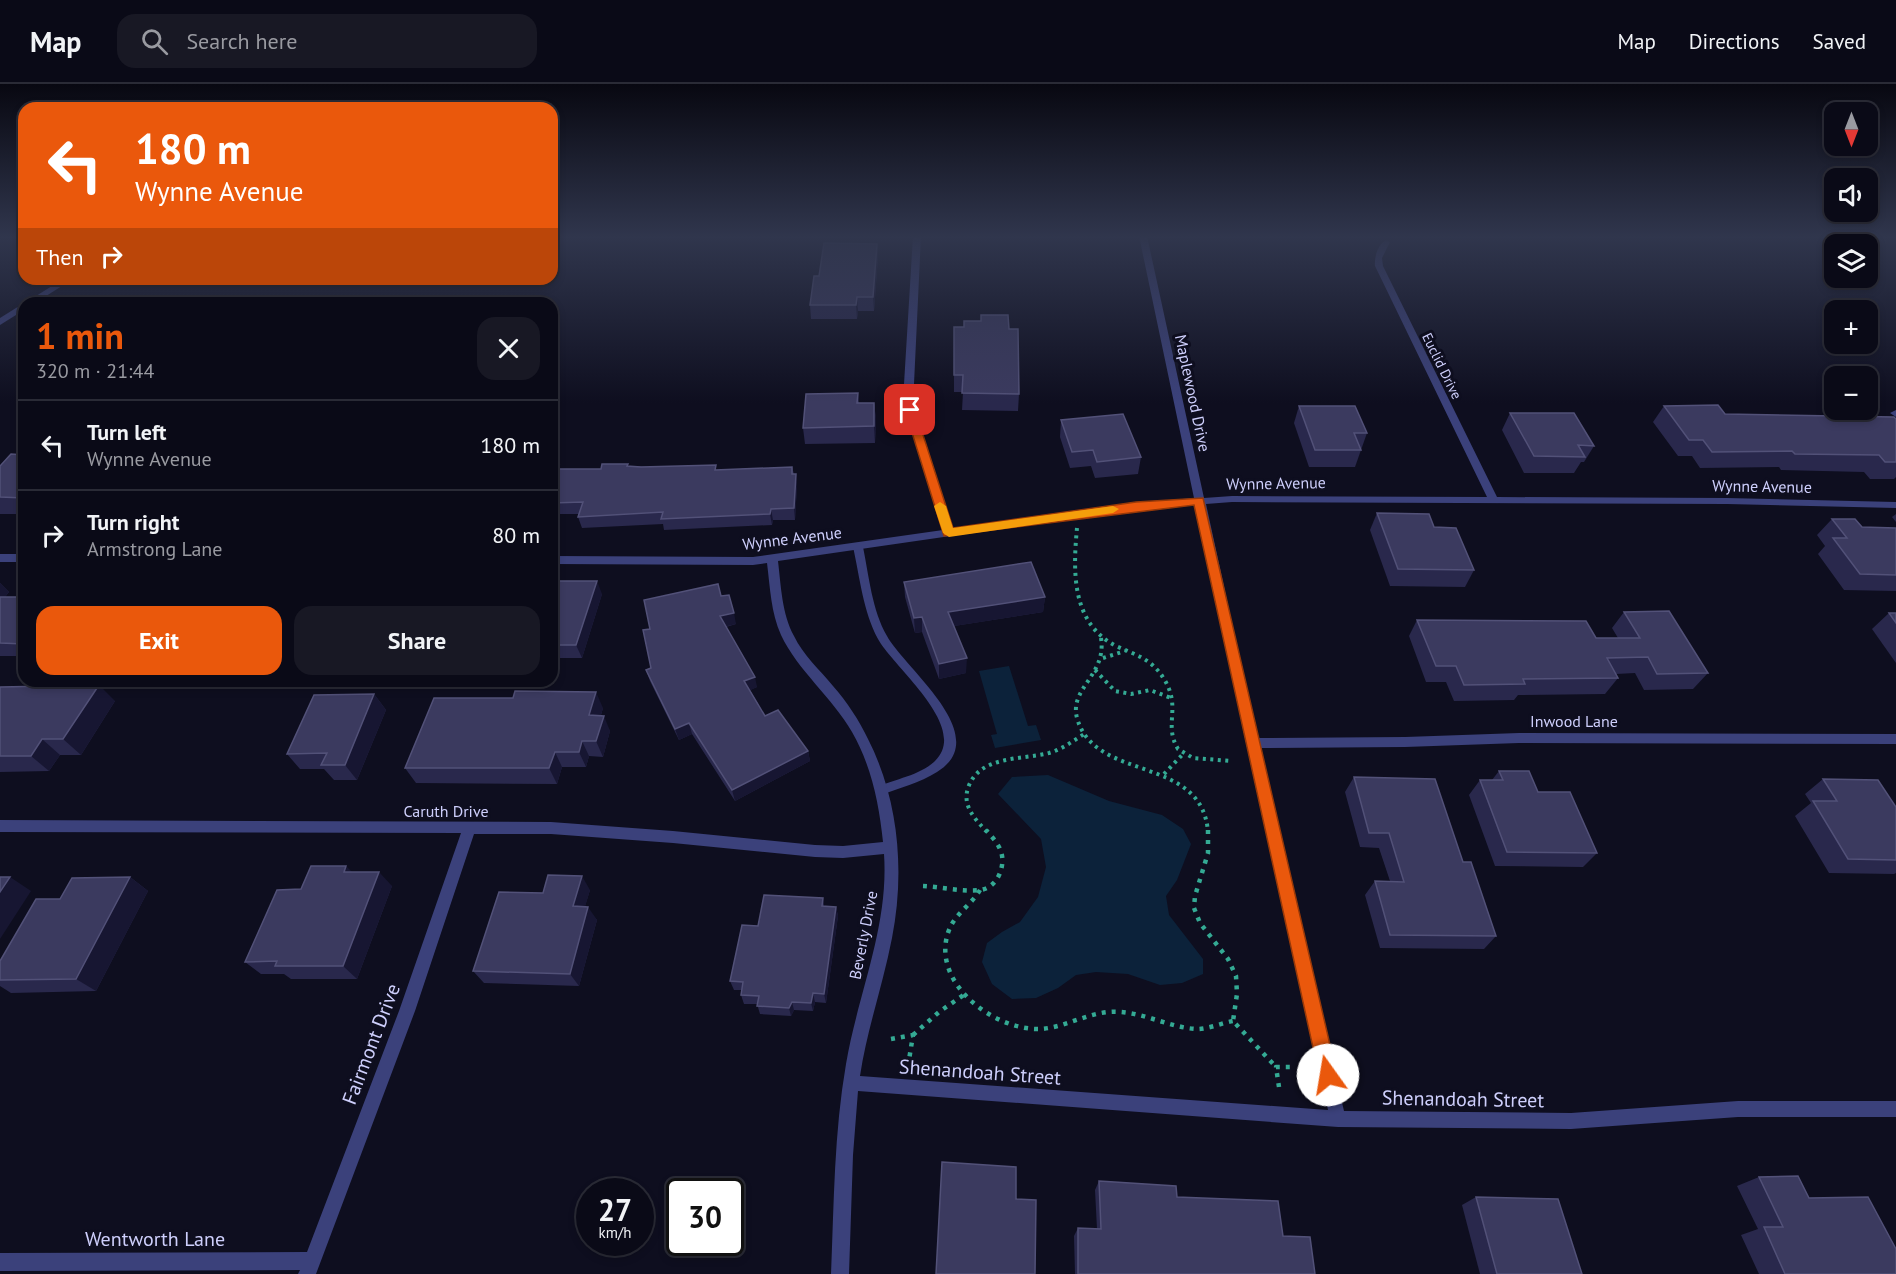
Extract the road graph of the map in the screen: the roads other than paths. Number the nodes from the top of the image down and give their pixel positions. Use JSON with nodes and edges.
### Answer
{"nodes":[{"id":1,"x":914,"y":292,"type":"edge"},
{"id":2,"x":1155,"y":292,"type":"edge"},
{"id":3,"x":1391,"y":292,"type":"edge"},
{"id":4,"x":18,"y":310,"type":"edge"},
{"id":5,"x":0,"y":322,"type":"edge"},
{"id":6,"x":1199,"y":501,"type":"junction"},
{"id":7,"x":1494,"y":501,"type":"junction"},
{"id":8,"x":1896,"y":505,"type":"edge"},
{"id":9,"x":949,"y":533,"type":"junction"},
{"id":10,"x":858,"y":547,"type":"junction"},
{"id":11,"x":0,"y":558,"type":"edge"},
{"id":12,"x":18,"y":558,"type":"edge"},
{"id":13,"x":772,"y":559,"type":"junction"},
{"id":14,"x":558,"y":560,"type":"edge"},
{"id":15,"x":1896,"y":739,"type":"edge"},
{"id":16,"x":1252,"y":743,"type":"junction"},
{"id":17,"x":881,"y":790,"type":"junction"},
{"id":18,"x":0,"y":826,"type":"edge"},
{"id":19,"x":470,"y":827,"type":"junction"},
{"id":20,"x":890,"y":847,"type":"junction"},
{"id":21,"x":851,"y":1083,"type":"junction"},
{"id":22,"x":1896,"y":1109,"type":"edge"},
{"id":23,"x":1338,"y":1119,"type":"junction"},
{"id":24,"x":0,"y":1262,"type":"edge"},
{"id":25,"x":309,"y":1268,"type":"edge"},
{"id":26,"x":840,"y":1274,"type":"edge"}],
"edges":[{"from":1,"to":9,"type":"street"},
{"from":2,"to":6,"type":"street","name":"Maplewood Drive"},
{"from":3,"to":7,"type":"street","name":"Euclid Drive"},
{"from":4,"to":5,"type":"street"},
{"from":6,"to":7,"type":"street","name":"Wynne Avenue"},
{"from":6,"to":9,"type":"street","name":"Wynne Avenue"},
{"from":6,"to":16,"type":"street","name":"Maplewood Drive"},
{"from":7,"to":8,"type":"street","name":"Wynne Avenue"},
{"from":9,"to":10,"type":"street","name":"Wynne Avenue"},
{"from":10,"to":13,"type":"street","name":"Wynne Avenue"},
{"from":10,"to":17,"type":"lane"},
{"from":11,"to":12,"type":"street"},
{"from":13,"to":14,"type":"street","name":"Wynne Avenue"},
{"from":13,"to":17,"type":"street","name":"Beverly Drive"},
{"from":15,"to":16,"type":"street","name":"Inwood Lane"},
{"from":16,"to":23,"type":"street","name":"Maplewood Drive"},
{"from":17,"to":20,"type":"street","name":"Beverly Drive"},
{"from":18,"to":19,"type":"street","name":"Caruth Drive"},
{"from":19,"to":20,"type":"street","name":"Caruth Drive"},
{"from":19,"to":25,"type":"street","name":"Fairmont Drive"},
{"from":20,"to":21,"type":"street","name":"Beverly Drive"},
{"from":21,"to":23,"type":"street","name":"Shenandoah Street"},
{"from":21,"to":26,"type":"street","name":"Beverly Drive"},
{"from":22,"to":23,"type":"street","name":"Shenandoah Street"},
{"from":24,"to":25,"type":"street","name":"Wentworth Lane"}]}
